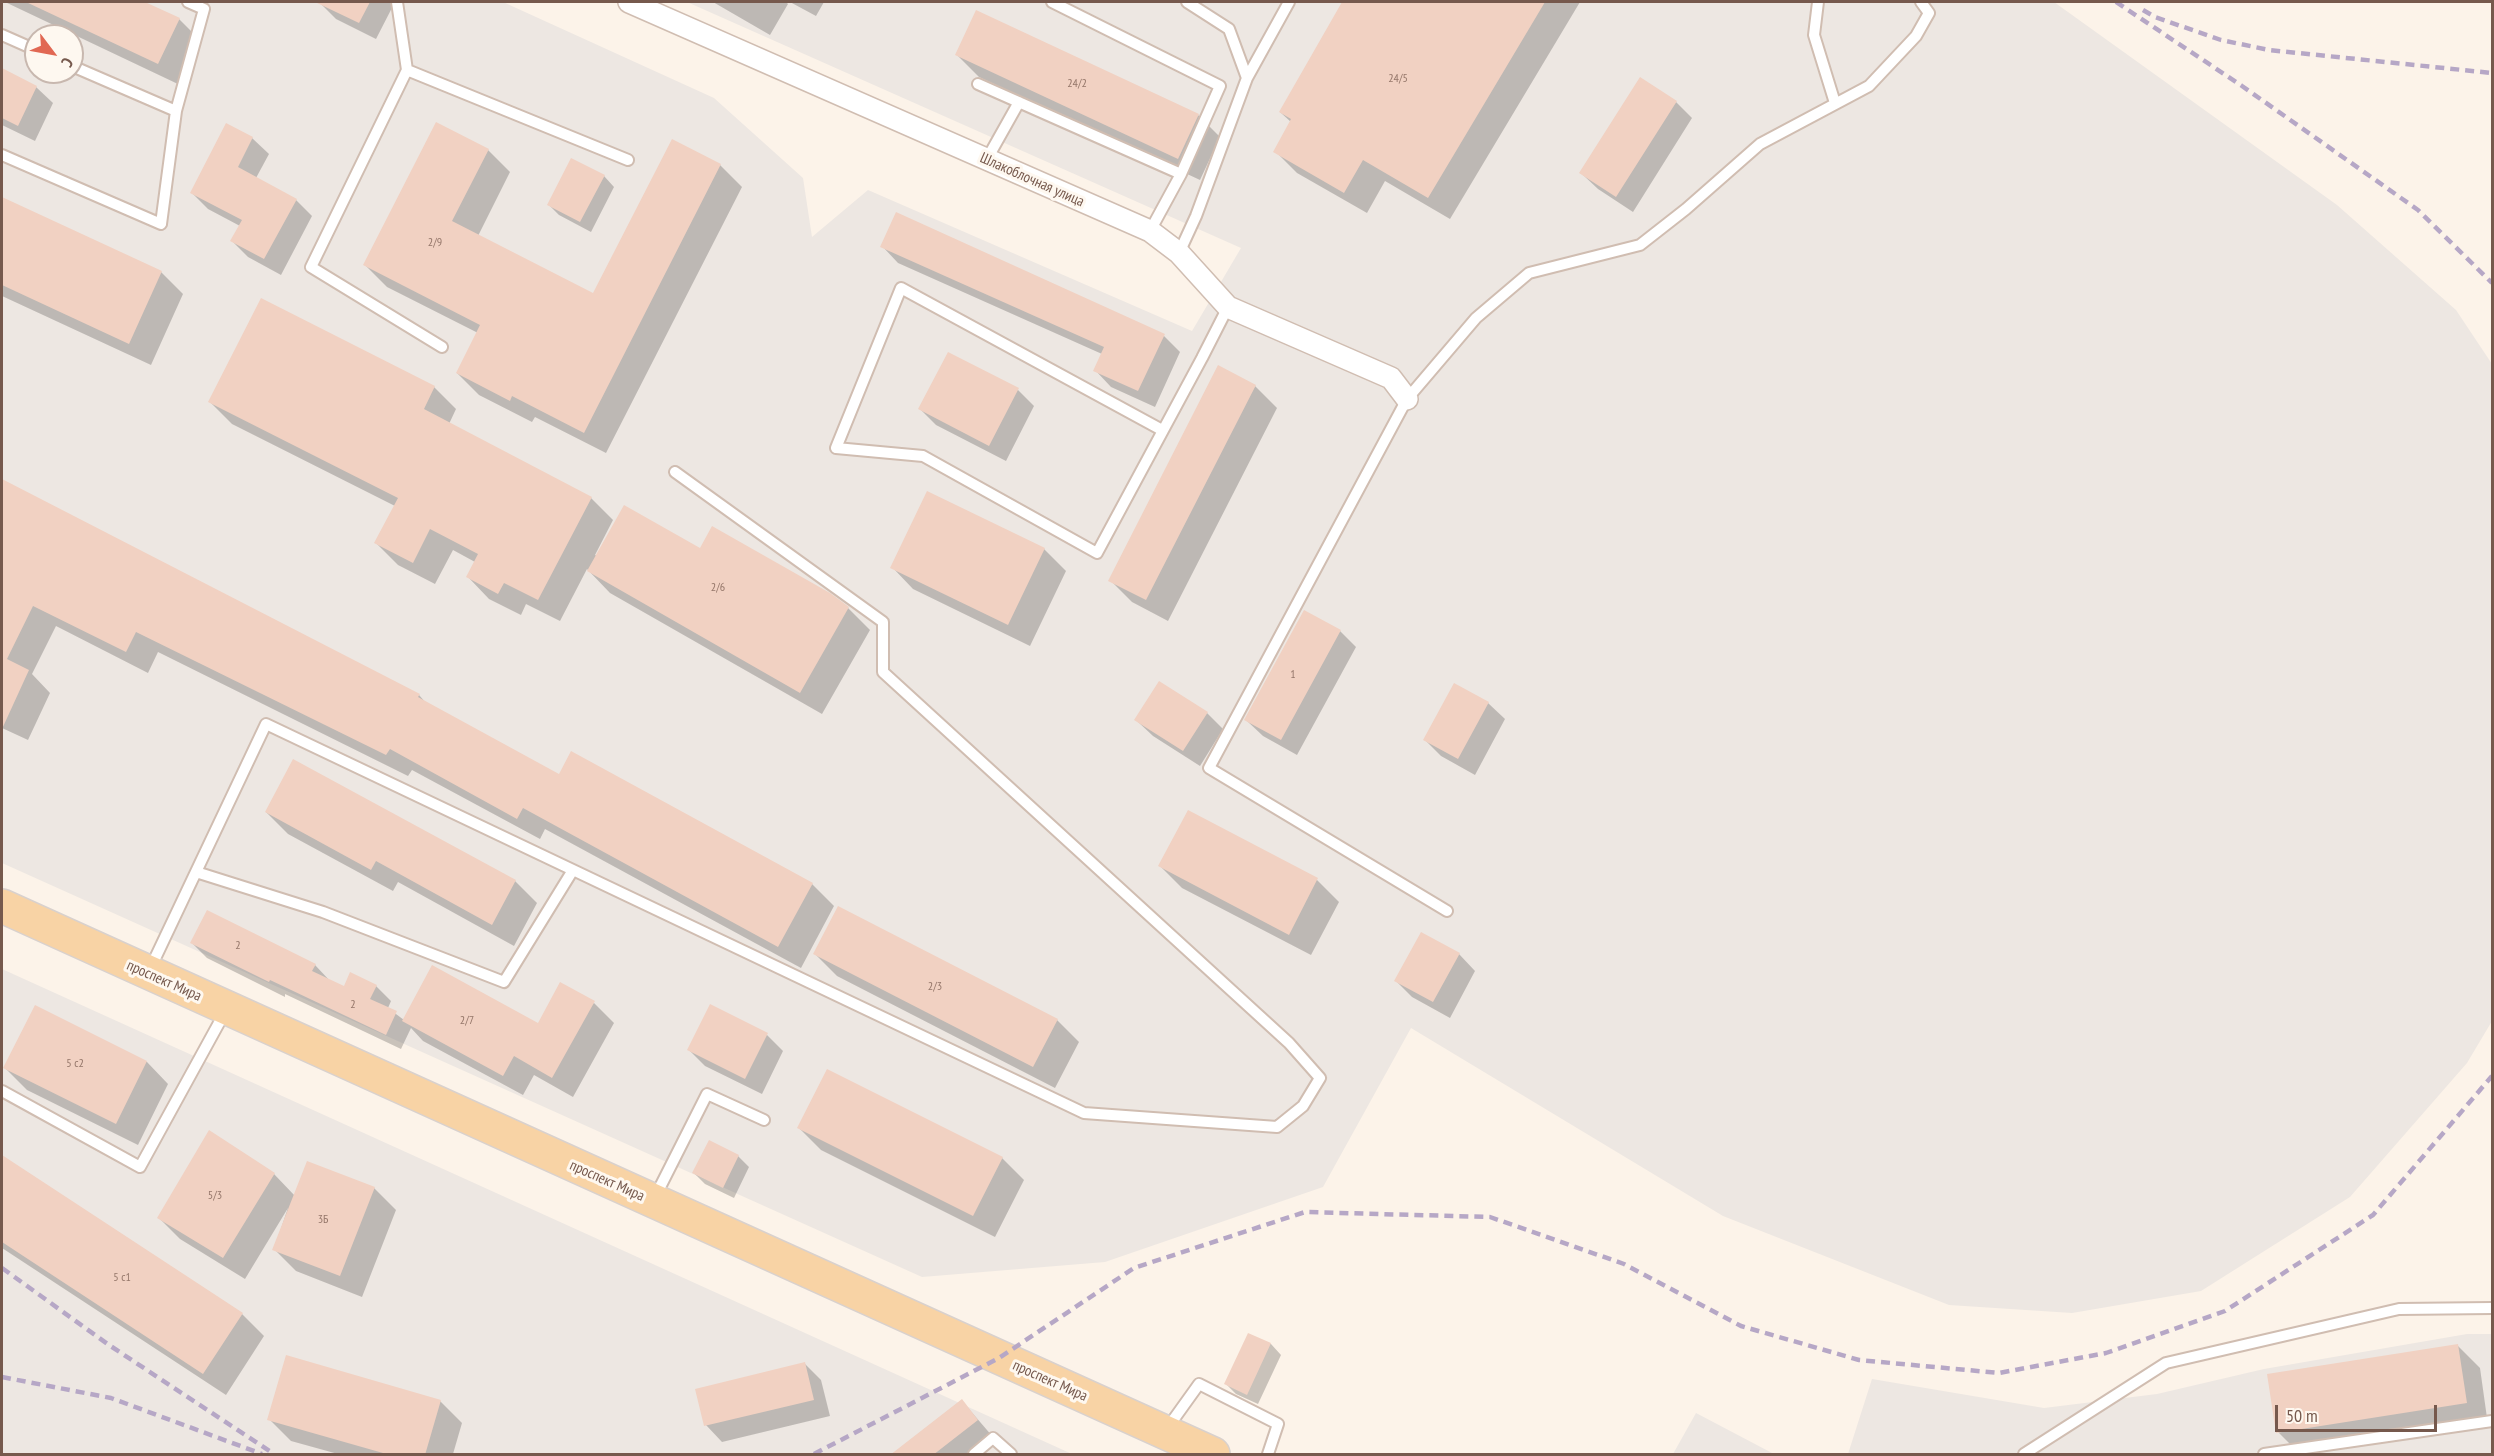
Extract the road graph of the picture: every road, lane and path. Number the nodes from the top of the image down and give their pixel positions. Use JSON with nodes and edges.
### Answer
{"nodes":[{"id":1,"x":188,"y":2,"type":"edge"},
{"id":2,"x":397,"y":2,"type":"edge"},
{"id":3,"x":629,"y":2,"type":"edge"},
{"id":4,"x":1052,"y":2,"type":"edge"},
{"id":5,"x":1187,"y":2,"type":"edge"},
{"id":6,"x":1289,"y":2,"type":"edge"},
{"id":7,"x":1818,"y":2,"type":"edge"},
{"id":8,"x":1921,"y":2,"type":"edge"},
{"id":9,"x":2,"y":35,"type":"edge"},
{"id":10,"x":24,"y":45,"type":"edge"},
{"id":11,"x":407,"y":70,"type":"junction"},
{"id":12,"x":84,"y":71,"type":"edge"},
{"id":13,"x":1247,"y":78,"type":"junction"},
{"id":14,"x":978,"y":84,"type":"dead end"},
{"id":15,"x":1019,"y":102,"type":"junction"},
{"id":16,"x":1835,"y":103,"type":"junction"},
{"id":17,"x":176,"y":111,"type":"junction"},
{"id":18,"x":2,"y":154,"type":"edge"},
{"id":19,"x":987,"y":159,"type":"junction"},
{"id":20,"x":628,"y":160,"type":"dead end"},
{"id":21,"x":1181,"y":174,"type":"junction"},
{"id":22,"x":1150,"y":231,"type":"junction"},
{"id":23,"x":1179,"y":254,"type":"junction"},
{"id":24,"x":1228,"y":307,"type":"junction"},
{"id":25,"x":442,"y":347,"type":"dead end"},
{"id":26,"x":1407,"y":399,"type":"junction"},
{"id":27,"x":1162,"y":430,"type":"junction"},
{"id":28,"x":675,"y":472,"type":"dead end"},
{"id":29,"x":573,"y":870,"type":"junction"},
{"id":30,"x":196,"y":872,"type":"junction"},
{"id":31,"x":2,"y":906,"type":"edge"},
{"id":32,"x":1447,"y":910,"type":"dead end"},
{"id":33,"x":148,"y":974,"type":"junction"},
{"id":34,"x":226,"y":1009,"type":"junction"},
{"id":35,"x":2,"y":1091,"type":"edge"},
{"id":36,"x":764,"y":1120,"type":"dead end"},
{"id":37,"x":653,"y":1202,"type":"junction"},
{"id":38,"x":2493,"y":1308,"type":"edge"},
{"id":39,"x":2493,"y":1421,"type":"edge"},
{"id":40,"x":1165,"y":1433,"type":"junction"},
{"id":41,"x":974,"y":1455,"type":"edge"},
{"id":42,"x":1011,"y":1455,"type":"edge"},
{"id":43,"x":1213,"y":1455,"type":"edge"},
{"id":44,"x":1268,"y":1455,"type":"edge"},
{"id":45,"x":2024,"y":1455,"type":"edge"},
{"id":46,"x":2264,"y":1455,"type":"edge"}],
"edges":[{"from":1,"to":17,"type":"lane"},
{"from":2,"to":11,"type":"lane"},
{"from":3,"to":19,"type":"street","name":"Шлакоблочная улица"},
{"from":4,"to":21,"type":"lane"},
{"from":5,"to":13,"type":"lane"},
{"from":6,"to":13,"type":"lane"},
{"from":7,"to":16,"type":"lane"},
{"from":8,"to":16,"type":"lane"},
{"from":9,"to":10,"type":"lane"},
{"from":11,"to":20,"type":"lane"},
{"from":11,"to":25,"type":"lane"},
{"from":12,"to":17,"type":"lane"},
{"from":13,"to":23,"type":"lane"},
{"from":14,"to":15,"type":"lane"},
{"from":15,"to":19,"type":"lane"},
{"from":15,"to":21,"type":"lane"},
{"from":16,"to":26,"type":"lane"},
{"from":17,"to":18,"type":"lane"},
{"from":19,"to":22,"type":"street","name":"Шлакоблочная улица"},
{"from":21,"to":22,"type":"lane"},
{"from":22,"to":23,"type":"street","name":"Шлакоблочная улица"},
{"from":23,"to":24,"type":"street","name":"Шлакоблочная улица"},
{"from":24,"to":26,"type":"street","name":"Шлакоблочная улица"},
{"from":24,"to":27,"type":"lane"},
{"from":26,"to":32,"type":"lane"},
{"from":27,"to":27,"type":"lane"},
{"from":28,"to":29,"type":"lane"},
{"from":29,"to":30,"type":"lane"},
{"from":29,"to":30,"type":"lane"},
{"from":30,"to":33,"type":"lane"},
{"from":31,"to":33,"type":"main road","name":"проспект Мира"},
{"from":33,"to":34,"type":"main road","name":"проспект Мира"},
{"from":34,"to":35,"type":"lane"},
{"from":34,"to":37,"type":"main road","name":"проспект Мира"},
{"from":36,"to":37,"type":"lane"},
{"from":37,"to":40,"type":"main road","name":"проспект Мира"},
{"from":38,"to":45,"type":"lane"},
{"from":39,"to":46,"type":"lane"},
{"from":40,"to":43,"type":"main road","name":"проспект Мира"},
{"from":40,"to":44,"type":"lane"},
{"from":41,"to":42,"type":"lane"}]}
